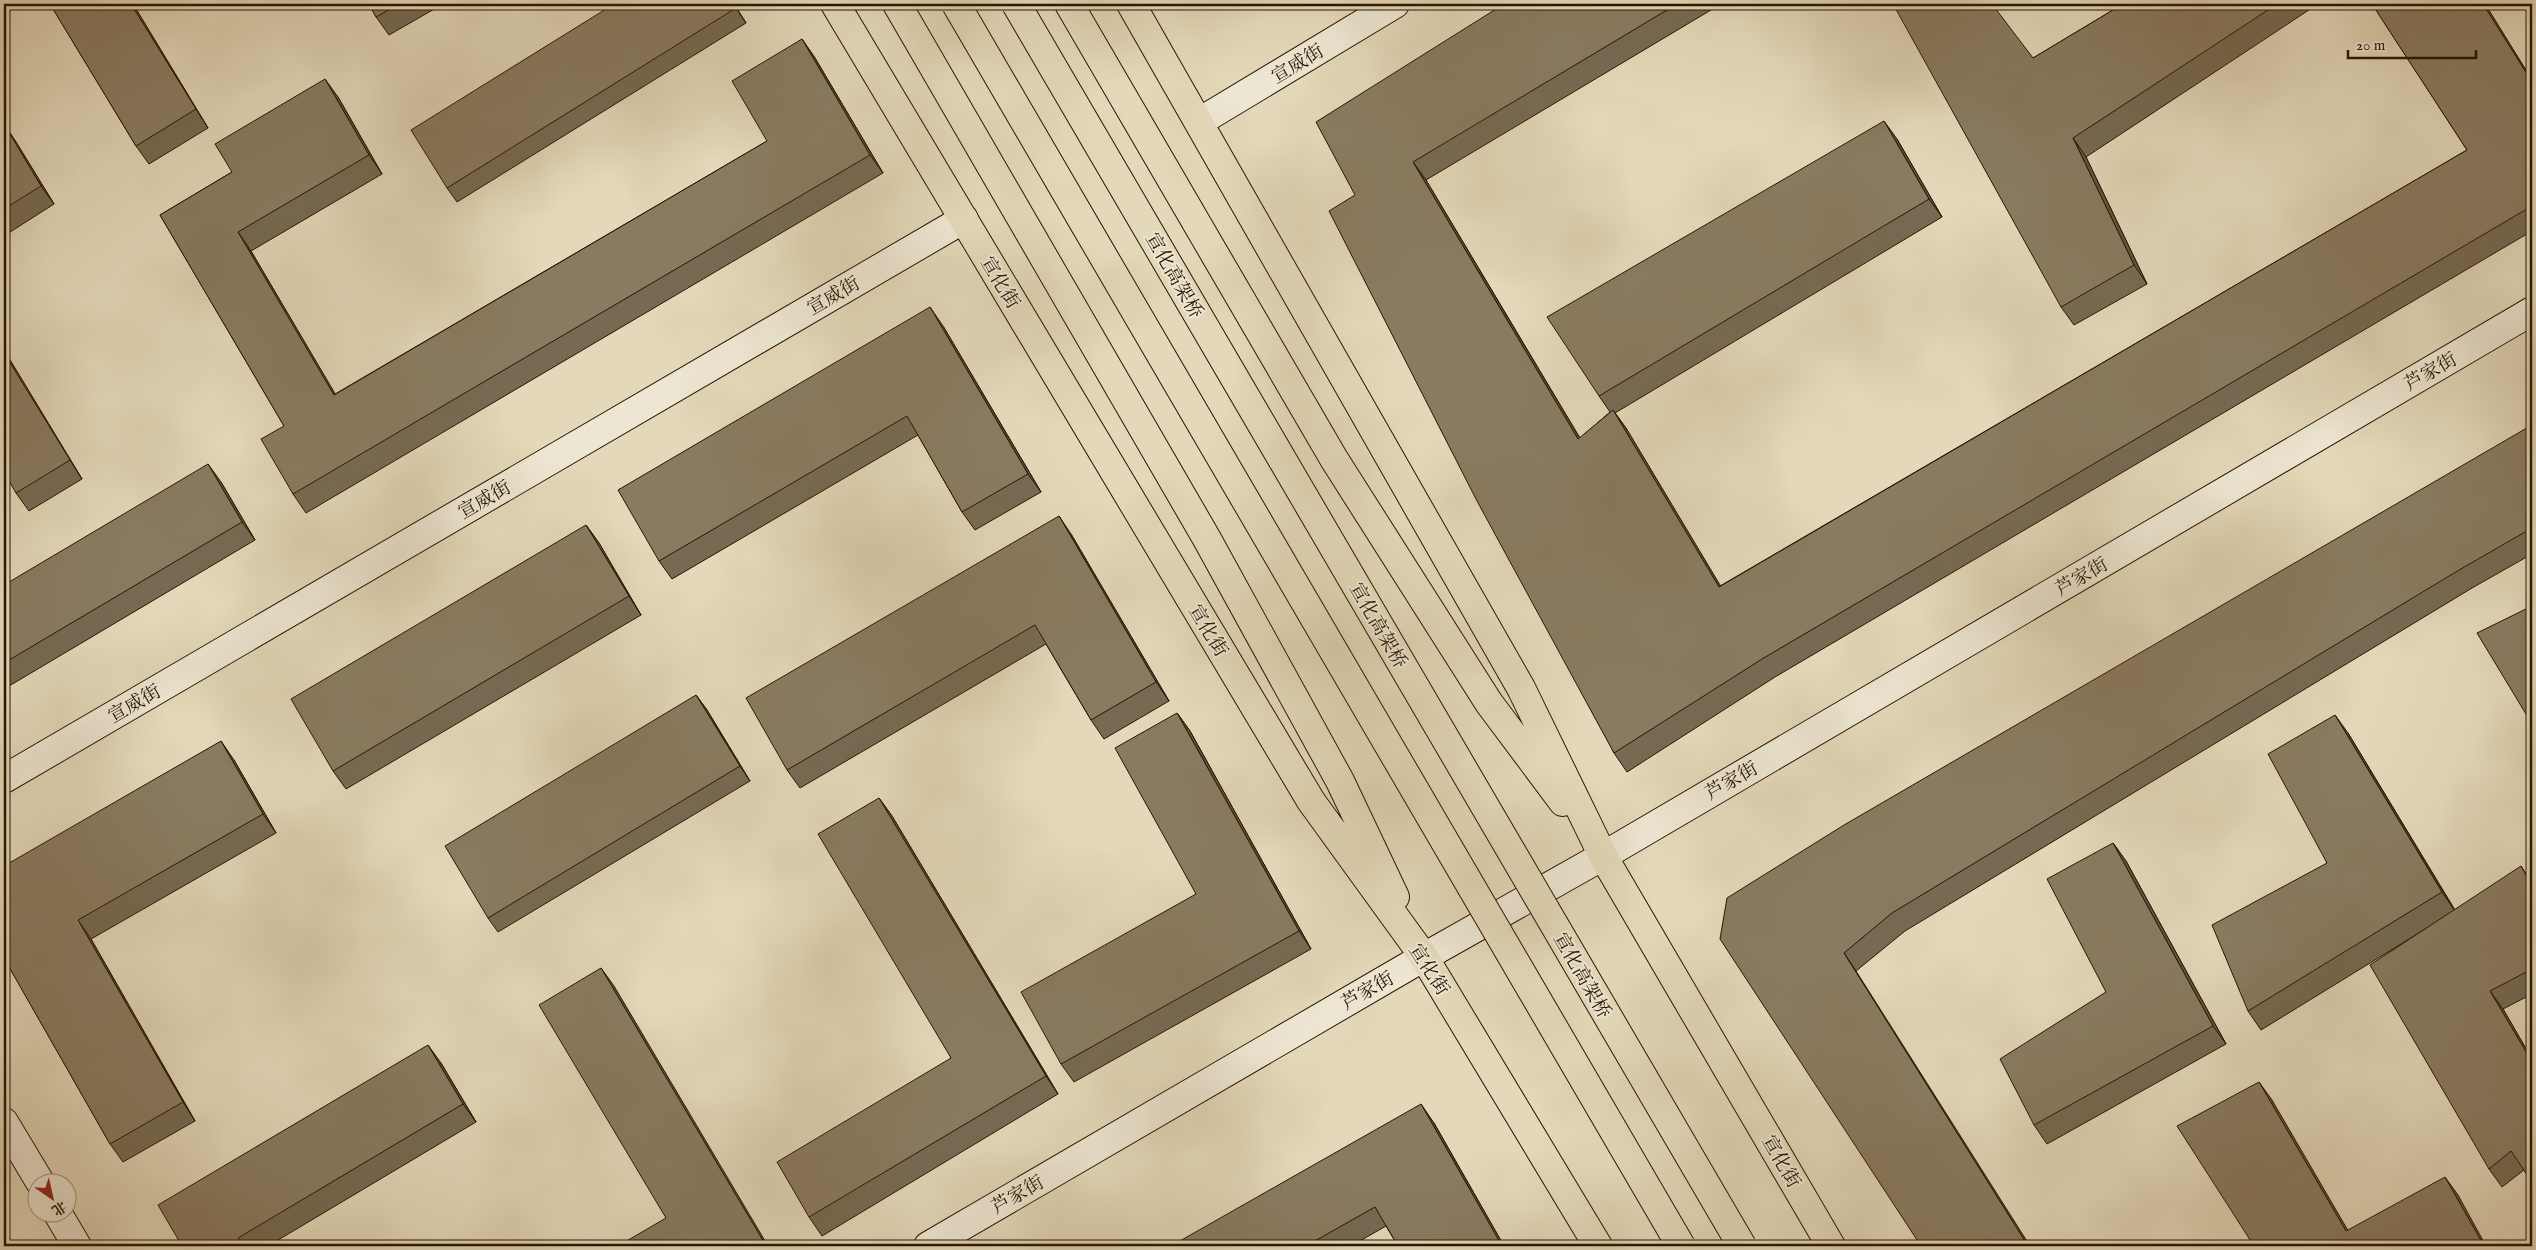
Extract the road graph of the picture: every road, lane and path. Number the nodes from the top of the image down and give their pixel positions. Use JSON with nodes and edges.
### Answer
{"nodes":[{"id":1,"x":835,"y":4,"type":"edge"},
{"id":2,"x":897,"y":4,"type":"edge"},
{"id":3,"x":956,"y":4,"type":"edge"},
{"id":4,"x":1016,"y":4,"type":"edge"},
{"id":5,"x":1069,"y":4,"type":"edge"},
{"id":6,"x":1131,"y":4,"type":"edge"},
{"id":7,"x":1396,"y":4,"type":"edge"},
{"id":8,"x":1198,"y":122,"type":"junction"},
{"id":9,"x":964,"y":219,"type":"junction"},
{"id":10,"x":2532,"y":311,"type":"edge"},
{"id":11,"x":4,"y":779,"type":"edge"},
{"id":12,"x":1603,"y":856,"type":"junction"},
{"id":13,"x":1424,"y":957,"type":"junction"},
{"id":14,"x":4,"y":1122,"type":"edge"},
{"id":15,"x":34,"y":1172,"type":"edge"},
{"id":16,"x":63,"y":1222,"type":"edge"},
{"id":17,"x":77,"y":1246,"type":"edge"},
{"id":18,"x":928,"y":1246,"type":"edge"},
{"id":19,"x":1598,"y":1246,"type":"edge"},
{"id":20,"x":1681,"y":1246,"type":"edge"},
{"id":21,"x":1742,"y":1246,"type":"edge"},
{"id":22,"x":1831,"y":1246,"type":"edge"}],
"edges":[{"from":1,"to":9,"type":"highway","name":"宣化街"},
{"from":2,"to":13,"type":"highway"},
{"from":3,"to":20,"type":"highway","bridge":true},
{"from":4,"to":21,"type":"highway","name":"宣化高架桥","bridge":true},
{"from":5,"to":12,"type":"highway"},
{"from":6,"to":8,"type":"highway","name":"宣化街"},
{"from":7,"to":8,"type":"street","name":"宣威街"},
{"from":8,"to":12,"type":"highway","name":"宣化街"},
{"from":9,"to":11,"type":"street","name":"宣威街"},
{"from":9,"to":13,"type":"highway","name":"宣化街"},
{"from":10,"to":12,"type":"street","name":"芦家街"},
{"from":12,"to":13,"type":"street","name":"芦家街"},
{"from":12,"to":22,"type":"highway","name":"宣化街"},
{"from":13,"to":18,"type":"street","name":"芦家街"},
{"from":13,"to":19,"type":"highway","name":"宣化街"},
{"from":14,"to":15,"type":"street"},
{"from":16,"to":17,"type":"street"}]}
